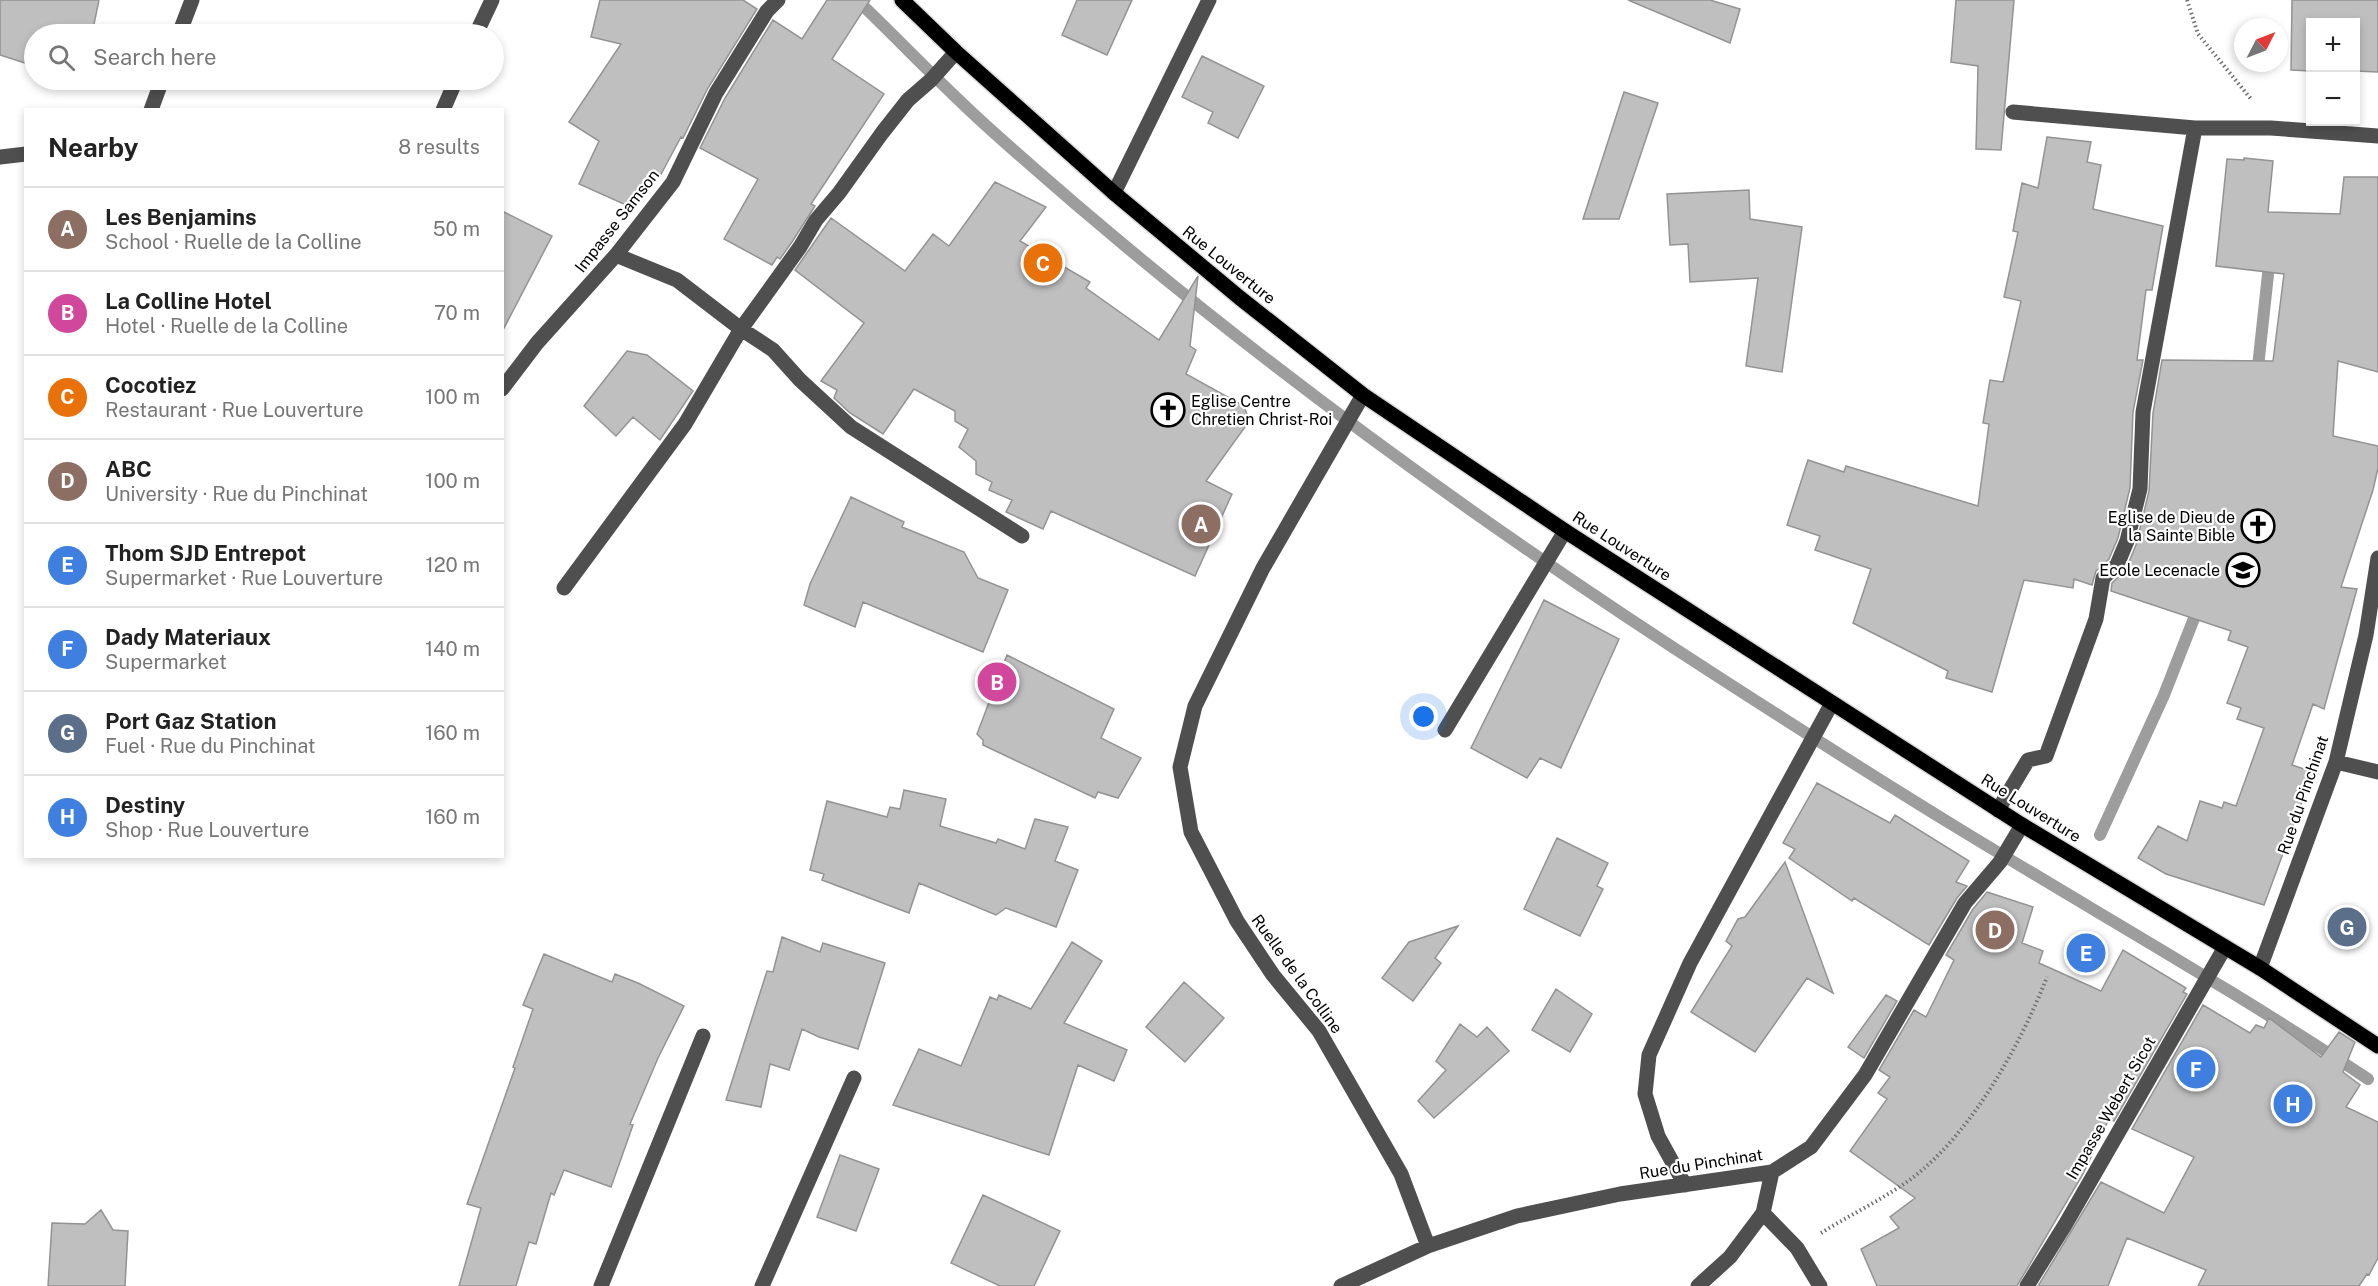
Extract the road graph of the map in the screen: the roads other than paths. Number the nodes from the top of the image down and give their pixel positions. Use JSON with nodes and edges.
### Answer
{"nodes":[{"id":1,"x":192,"y":0,"type":"edge"},
{"id":2,"x":492,"y":0,"type":"edge"},
{"id":3,"x":778,"y":0,"type":"edge"},
{"id":4,"x":902,"y":0,"type":"edge"},
{"id":5,"x":1209,"y":0,"type":"edge"},
{"id":6,"x":183,"y":24,"type":"edge"},
{"id":7,"x":481,"y":24,"type":"edge"},
{"id":8,"x":956,"y":52,"type":"junction"},
{"id":9,"x":158,"y":90,"type":"edge"},
{"id":10,"x":452,"y":90,"type":"edge"},
{"id":11,"x":152,"y":108,"type":"edge"},
{"id":12,"x":444,"y":108,"type":"edge"},
{"id":13,"x":2013,"y":112,"type":"dead end"},
{"id":14,"x":2195,"y":128,"type":"junction"},
{"id":15,"x":2378,"y":136,"type":"edge"},
{"id":16,"x":24,"y":154,"type":"edge"},
{"id":17,"x":0,"y":157,"type":"edge"},
{"id":18,"x":1114,"y":193,"type":"junction"},
{"id":19,"x":616,"y":255,"type":"junction"},
{"id":20,"x":741,"y":329,"type":"junction"},
{"id":21,"x":504,"y":386,"type":"edge"},
{"id":22,"x":1363,"y":394,"type":"junction"},
{"id":23,"x":1564,"y":531,"type":"junction"},
{"id":24,"x":1022,"y":536,"type":"dead end"},
{"id":25,"x":2378,"y":558,"type":"edge"},
{"id":26,"x":564,"y":588,"type":"dead end"},
{"id":27,"x":1832,"y":703,"type":"junction"},
{"id":28,"x":1445,"y":730,"type":"dead end"},
{"id":29,"x":2336,"y":762,"type":"junction"},
{"id":30,"x":2378,"y":772,"type":"edge"},
{"id":31,"x":1998,"y":810,"type":"junction"},
{"id":32,"x":2022,"y":825,"type":"junction"},
{"id":33,"x":2224,"y":947,"type":"junction"},
{"id":34,"x":2260,"y":968,"type":"junction"},
{"id":35,"x":703,"y":1036,"type":"dead end"},
{"id":36,"x":2378,"y":1046,"type":"edge"},
{"id":37,"x":854,"y":1078,"type":"dead end"},
{"id":38,"x":1772,"y":1172,"type":"junction"},
{"id":39,"x":1685,"y":1185,"type":"junction"},
{"id":40,"x":1763,"y":1213,"type":"junction"},
{"id":41,"x":1428,"y":1246,"type":"junction"},
{"id":42,"x":601,"y":1286,"type":"edge"},
{"id":43,"x":762,"y":1286,"type":"edge"},
{"id":44,"x":1341,"y":1286,"type":"edge"},
{"id":45,"x":1698,"y":1286,"type":"edge"},
{"id":46,"x":1820,"y":1286,"type":"edge"},
{"id":47,"x":2027,"y":1286,"type":"edge"}],
"edges":[{"from":1,"to":6,"type":"street"},
{"from":2,"to":7,"type":"street"},
{"from":3,"to":19,"type":"street","name":"Impasse Samson"},
{"from":4,"to":8,"type":"main road","name":"Rue Louverture"},
{"from":5,"to":18,"type":"street"},
{"from":8,"to":18,"type":"main road","name":"Rue Louverture"},
{"from":8,"to":20,"type":"street"},
{"from":9,"to":11,"type":"street"},
{"from":10,"to":12,"type":"street"},
{"from":13,"to":14,"type":"street"},
{"from":14,"to":15,"type":"street"},
{"from":14,"to":31,"type":"street"},
{"from":16,"to":17,"type":"street"},
{"from":18,"to":22,"type":"main road","name":"Rue Louverture"},
{"from":19,"to":20,"type":"street"},
{"from":19,"to":21,"type":"street","name":"Impasse Samson"},
{"from":20,"to":24,"type":"street"},
{"from":20,"to":26,"type":"street"},
{"from":22,"to":23,"type":"main road","name":"Rue Louverture"},
{"from":22,"to":41,"type":"street","name":"Ruelle de la Colline"},
{"from":23,"to":27,"type":"main road","name":"Rue Louverture"},
{"from":23,"to":28,"type":"street"},
{"from":25,"to":29,"type":"street","name":"Rue du Pinchinat"},
{"from":27,"to":31,"type":"main road","name":"Rue Louverture"},
{"from":27,"to":39,"type":"street"},
{"from":29,"to":30,"type":"street"},
{"from":29,"to":34,"type":"street","name":"Rue du Pinchinat"},
{"from":31,"to":32,"type":"main road","name":"Rue Louverture"},
{"from":32,"to":33,"type":"main road","name":"Rue Louverture"},
{"from":32,"to":38,"type":"street","name":"Rue du Pinchinat"},
{"from":33,"to":34,"type":"main road","name":"Rue Louverture"},
{"from":33,"to":47,"type":"street","name":"Impasse Webert Sicot"},
{"from":34,"to":36,"type":"main road","name":"Rue Louverture"},
{"from":35,"to":42,"type":"street"},
{"from":37,"to":43,"type":"street"},
{"from":38,"to":39,"type":"street","name":"Rue du Pinchinat"},
{"from":38,"to":40,"type":"street"},
{"from":39,"to":41,"type":"street","name":"Rue du Pinchinat"},
{"from":40,"to":45,"type":"street"},
{"from":40,"to":46,"type":"street"},
{"from":41,"to":44,"type":"street","name":"Rue du Pinchinat"}]}
